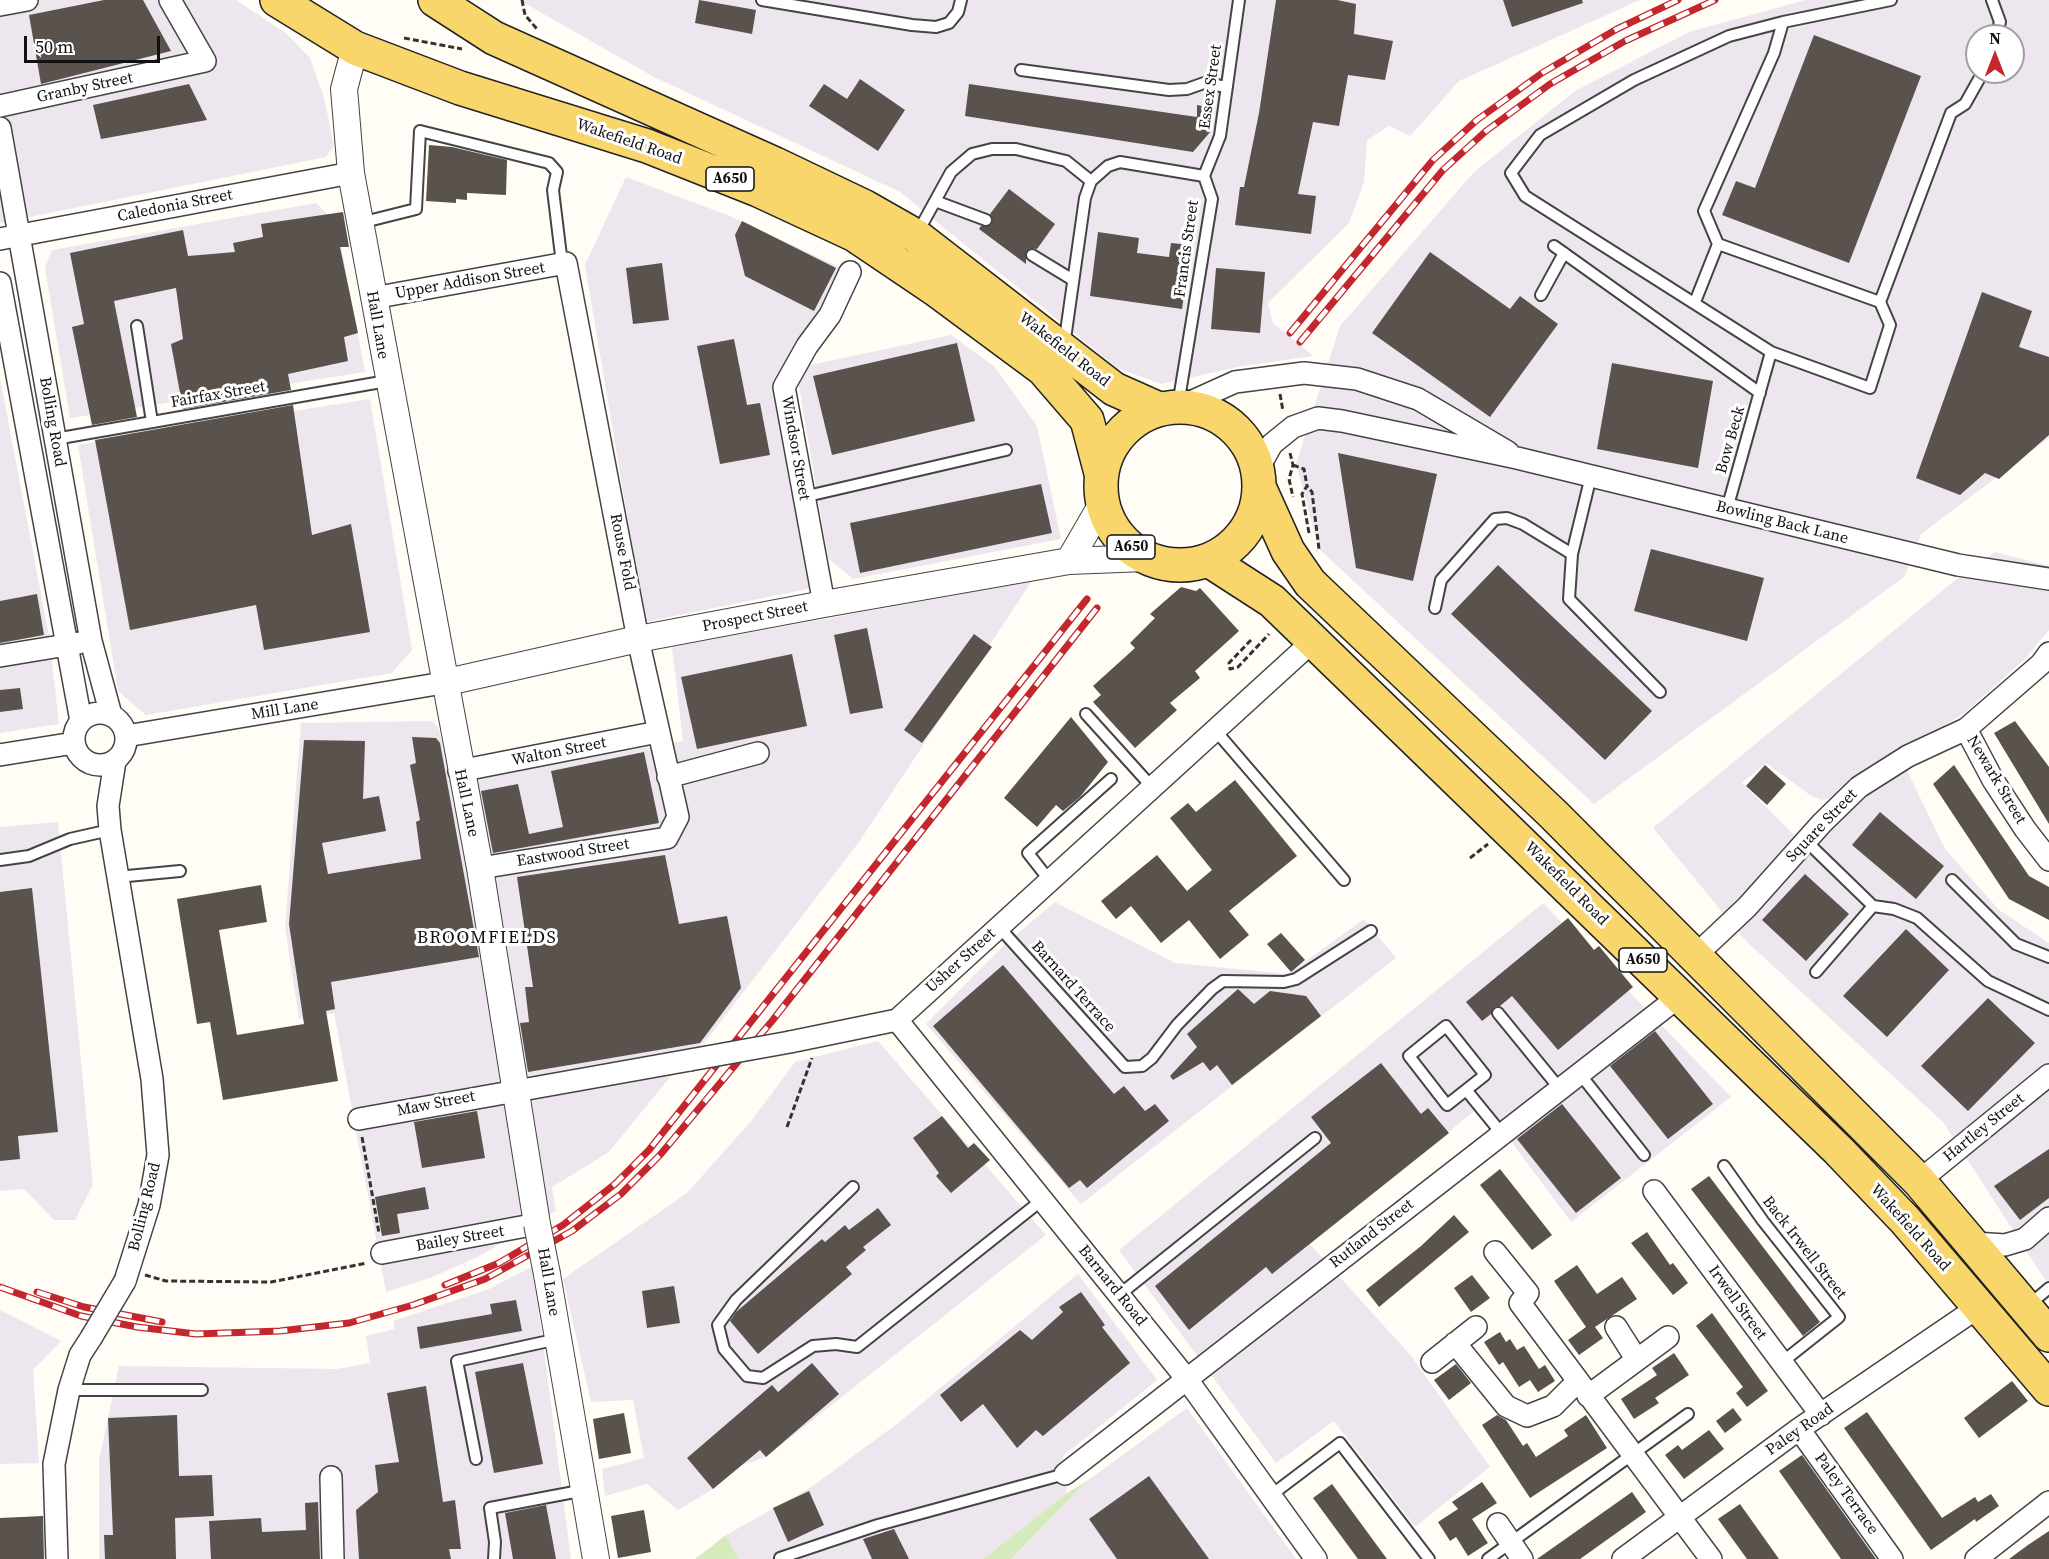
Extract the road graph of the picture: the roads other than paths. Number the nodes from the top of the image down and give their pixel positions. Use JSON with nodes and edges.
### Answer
{"nodes":[{"id":1,"x":27,"y":0,"type":"edge"},
{"id":2,"x":170,"y":0,"type":"edge"},
{"id":3,"x":277,"y":0,"type":"edge"},
{"id":4,"x":435,"y":0,"type":"edge"},
{"id":5,"x":762,"y":0,"type":"edge"},
{"id":6,"x":961,"y":0,"type":"edge"},
{"id":7,"x":1239,"y":0,"type":"edge"},
{"id":8,"x":1891,"y":0,"type":"edge"},
{"id":9,"x":1992,"y":0,"type":"edge"},
{"id":10,"x":0,"y":5,"type":"edge"},
{"id":11,"x":1783,"y":22,"type":"junction"},
{"id":12,"x":1999,"y":24,"type":"edge"},
{"id":13,"x":356,"y":48,"type":"junction"},
{"id":14,"x":1021,"y":70,"type":"dead end"},
{"id":15,"x":1976,"y":84,"type":"edge"},
{"id":16,"x":1227,"y":87,"type":"junction"},
{"id":17,"x":0,"y":106,"type":"edge"},
{"id":18,"x":0,"y":128,"type":"edge"},
{"id":19,"x":351,"y":173,"type":"junction"},
{"id":20,"x":1204,"y":176,"type":"junction"},
{"id":21,"x":1091,"y":181,"type":"junction"},
{"id":22,"x":935,"y":201,"type":"junction"},
{"id":23,"x":986,"y":220,"type":"dead end"},
{"id":24,"x":360,"y":224,"type":"junction"},
{"id":25,"x":916,"y":236,"type":"junction"},
{"id":26,"x":9,"y":237,"type":"edge"},
{"id":27,"x":1718,"y":244,"type":"junction"},
{"id":28,"x":1032,"y":255,"type":"dead end"},
{"id":29,"x":564,"y":264,"type":"junction"},
{"id":30,"x":850,"y":272,"type":"dead end"},
{"id":31,"x":1073,"y":280,"type":"junction"},
{"id":32,"x":0,"y":283,"type":"edge"},
{"id":33,"x":1542,"y":295,"type":"dead end"},
{"id":34,"x":373,"y":298,"type":"junction"},
{"id":35,"x":1695,"y":302,"type":"junction"},
{"id":36,"x":1880,"y":302,"type":"junction"},
{"id":37,"x":137,"y":326,"type":"dead end"},
{"id":38,"x":1063,"y":352,"type":"junction"},
{"id":39,"x":1772,"y":352,"type":"junction"},
{"id":40,"x":387,"y":381,"type":"junction"},
{"id":41,"x":1760,"y":393,"type":"junction"},
{"id":42,"x":1174,"y":406,"type":"junction"},
{"id":43,"x":152,"y":422,"type":"junction"},
{"id":44,"x":55,"y":439,"type":"junction"},
{"id":45,"x":1006,"y":450,"type":"dead end"},
{"id":46,"x":1517,"y":458,"type":"junction"},
{"id":47,"x":1591,"y":476,"type":"junction"},
{"id":48,"x":1259,"y":479,"type":"junction"},
{"id":49,"x":1101,"y":489,"type":"junction"},
{"id":50,"x":803,"y":497,"type":"junction"},
{"id":51,"x":1727,"y":509,"type":"junction"},
{"id":52,"x":1572,"y":554,"type":"junction"},
{"id":53,"x":1145,"y":558,"type":"junction"},
{"id":54,"x":1070,"y":561,"type":"junction"},
{"id":55,"x":1210,"y":561,"type":"junction"},
{"id":56,"x":2049,"y":579,"type":"edge"},
{"id":57,"x":824,"y":604,"type":"junction"},
{"id":58,"x":1435,"y":608,"type":"dead end"},
{"id":59,"x":638,"y":639,"type":"junction"},
{"id":60,"x":90,"y":641,"type":"junction"},
{"id":61,"x":1313,"y":641,"type":"junction"},
{"id":62,"x":67,"y":645,"type":"junction"},
{"id":63,"x":2049,"y":653,"type":"edge"},
{"id":64,"x":0,"y":656,"type":"edge"},
{"id":65,"x":444,"y":683,"type":"junction"},
{"id":66,"x":1659,"y":692,"type":"dead end"},
{"id":67,"x":1086,"y":714,"type":"dead end"},
{"id":68,"x":111,"y":715,"type":"junction"},
{"id":69,"x":81,"y":721,"type":"junction"},
{"id":70,"x":1966,"y":729,"type":"junction"},
{"id":71,"x":1215,"y":730,"type":"junction"},
{"id":72,"x":658,"y":732,"type":"junction"},
{"id":73,"x":126,"y":736,"type":"junction"},
{"id":74,"x":79,"y":752,"type":"junction"},
{"id":75,"x":758,"y":753,"type":"dead end"},
{"id":76,"x":0,"y":755,"type":"edge"},
{"id":77,"x":116,"y":761,"type":"junction"},
{"id":78,"x":459,"y":771,"type":"junction"},
{"id":79,"x":668,"y":777,"type":"junction"},
{"id":80,"x":1111,"y":779,"type":"dead end"},
{"id":81,"x":1152,"y":787,"type":"junction"},
{"id":82,"x":108,"y":807,"type":"junction"},
{"id":83,"x":102,"y":831,"type":"junction"},
{"id":84,"x":667,"y":838,"type":"joint"},
{"id":85,"x":1806,"y":841,"type":"junction"},
{"id":86,"x":0,"y":860,"type":"edge"},
{"id":87,"x":2049,"y":860,"type":"edge"},
{"id":88,"x":480,"y":868,"type":"junction"},
{"id":89,"x":180,"y":871,"type":"dead end"},
{"id":90,"x":117,"y":877,"type":"junction"},
{"id":91,"x":1344,"y":880,"type":"dead end"},
{"id":92,"x":1952,"y":880,"type":"dead end"},
{"id":93,"x":1050,"y":881,"type":"junction"},
{"id":94,"x":1873,"y":906,"type":"junction"},
{"id":95,"x":999,"y":927,"type":"junction"},
{"id":96,"x":1371,"y":931,"type":"dead end"},
{"id":97,"x":1696,"y":956,"type":"junction"},
{"id":98,"x":2049,"y":957,"type":"edge"},
{"id":99,"x":1816,"y":972,"type":"dead end"},
{"id":100,"x":1681,"y":996,"type":"junction"},
{"id":101,"x":2049,"y":1010,"type":"edge"},
{"id":102,"x":1498,"y":1013,"type":"dead end"},
{"id":103,"x":897,"y":1020,"type":"junction"},
{"id":104,"x":1580,"y":1074,"type":"junction"},
{"id":105,"x":2049,"y":1074,"type":"edge"},
{"id":106,"x":514,"y":1089,"type":"junction"},
{"id":107,"x":1560,"y":1089,"type":"junction"},
{"id":108,"x":1467,"y":1091,"type":"junction"},
{"id":109,"x":359,"y":1119,"type":"road end"},
{"id":110,"x":1502,"y":1134,"type":"junction"},
{"id":111,"x":1315,"y":1138,"type":"dead end"},
{"id":112,"x":1644,"y":1155,"type":"dead end"},
{"id":113,"x":1724,"y":1166,"type":"dead end"},
{"id":114,"x":1919,"y":1181,"type":"junction"},
{"id":115,"x":853,"y":1187,"type":"dead end"},
{"id":116,"x":1654,"y":1191,"type":"dead end"},
{"id":117,"x":1042,"y":1200,"type":"junction"},
{"id":118,"x":2049,"y":1218,"type":"edge"},
{"id":119,"x":537,"y":1224,"type":"junction"},
{"id":120,"x":1974,"y":1243,"type":"junction"},
{"id":121,"x":1495,"y":1252,"type":"dead end"},
{"id":122,"x":382,"y":1253,"type":"road end"},
{"id":123,"x":1119,"y":1295,"type":"junction"},
{"id":124,"x":2038,"y":1298,"type":"edge"},
{"id":125,"x":1980,"y":1306,"type":"junction"},
{"id":126,"x":1476,"y":1327,"type":"dead end"},
{"id":127,"x":1616,"y":1327,"type":"dead end"},
{"id":128,"x":2049,"y":1335,"type":"edge"},
{"id":129,"x":1668,"y":1337,"type":"dead end"},
{"id":130,"x":558,"y":1339,"type":"junction"},
{"id":131,"x":1455,"y":1343,"type":"junction"},
{"id":132,"x":1637,"y":1360,"type":"junction"},
{"id":133,"x":1432,"y":1362,"type":"dead end"},
{"id":134,"x":1781,"y":1363,"type":"junction"},
{"id":135,"x":1186,"y":1378,"type":"junction"},
{"id":136,"x":202,"y":1389,"type":"dead end"},
{"id":137,"x":1583,"y":1389,"type":"junction"},
{"id":138,"x":2049,"y":1389,"type":"edge"},
{"id":139,"x":69,"y":1390,"type":"junction"},
{"id":140,"x":1688,"y":1414,"type":"dead end"},
{"id":141,"x":1821,"y":1415,"type":"junction"},
{"id":142,"x":1799,"y":1429,"type":"junction"},
{"id":143,"x":1634,"y":1453,"type":"junction"},
{"id":144,"x":476,"y":1459,"type":"dead end"},
{"id":145,"x":1065,"y":1474,"type":"joint"},
{"id":146,"x":331,"y":1477,"type":"dead end"},
{"id":147,"x":585,"y":1490,"type":"junction"},
{"id":148,"x":1270,"y":1496,"type":"junction"},
{"id":149,"x":2049,"y":1502,"type":"edge"},
{"id":150,"x":1682,"y":1517,"type":"junction"},
{"id":151,"x":1498,"y":1524,"type":"dead end"},
{"id":152,"x":1516,"y":1551,"type":"edge"},
{"id":153,"x":780,"y":1558,"type":"edge"},
{"id":154,"x":57,"y":1559,"type":"edge"},
{"id":155,"x":333,"y":1559,"type":"edge"},
{"id":156,"x":494,"y":1559,"type":"edge"},
{"id":157,"x":596,"y":1559,"type":"edge"},
{"id":158,"x":1316,"y":1559,"type":"edge"},
{"id":159,"x":1429,"y":1559,"type":"edge"},
{"id":160,"x":1488,"y":1559,"type":"edge"},
{"id":161,"x":1623,"y":1559,"type":"edge"},
{"id":162,"x":1711,"y":1559,"type":"edge"},
{"id":163,"x":1892,"y":1559,"type":"edge"},
{"id":164,"x":1976,"y":1559,"type":"edge"}],
"edges":[{"from":1,"to":10,"type":"street"},
{"from":2,"to":17,"type":"street","name":"Granby Street"},
{"from":3,"to":13,"type":"main road","name":"Wakefield Road","number":"A650"},
{"from":4,"to":25,"type":"main road","name":"Wakefield Road","number":"A650"},
{"from":5,"to":6,"type":"lane"},
{"from":7,"to":16,"type":"lane","name":"Essex Street"},
{"from":8,"to":11,"type":"lane"},
{"from":9,"to":12,"type":"lane"},
{"from":11,"to":27,"type":"lane"},
{"from":11,"to":35,"type":"lane"},
{"from":13,"to":19,"type":"street","name":"Hall Lane"},
{"from":13,"to":49,"type":"main road","name":"Wakefield Road","number":"A650"},
{"from":14,"to":16,"type":"lane"},
{"from":15,"to":36,"type":"lane"},
{"from":16,"to":20,"type":"lane","name":"Essex Street"},
{"from":18,"to":26,"type":"street","name":"Bolling Road"},
{"from":19,"to":24,"type":"street","name":"Hall Lane"},
{"from":19,"to":26,"type":"street","name":"Caledonia Street"},
{"from":20,"to":21,"type":"lane"},
{"from":20,"to":42,"type":"lane","name":"Francis Street"},
{"from":21,"to":22,"type":"lane"},
{"from":21,"to":31,"type":"lane"},
{"from":22,"to":23,"type":"lane"},
{"from":22,"to":25,"type":"lane"},
{"from":24,"to":29,"type":"lane"},
{"from":24,"to":34,"type":"street","name":"Hall Lane"},
{"from":25,"to":38,"type":"main road","name":"Wakefield Road","number":"A650"},
{"from":26,"to":44,"type":"street","name":"Bolling Road"},
{"from":27,"to":35,"type":"lane"},
{"from":27,"to":36,"type":"lane"},
{"from":28,"to":31,"type":"lane"},
{"from":29,"to":34,"type":"street","name":"Upper Addison Street"},
{"from":29,"to":59,"type":"street","name":"Rouse Fold"},
{"from":30,"to":50,"type":"street","name":"Windsor Street"},
{"from":31,"to":38,"type":"lane"},
{"from":32,"to":62,"type":"street","name":"Bolling Road"},
{"from":33,"to":41,"type":"lane"},
{"from":34,"to":40,"type":"street","name":"Hall Lane"},
{"from":35,"to":39,"type":"lane"},
{"from":36,"to":39,"type":"lane"},
{"from":37,"to":43,"type":"lane"},
{"from":38,"to":42,"type":"main road","name":"Wakefield Road","number":"A650"},
{"from":39,"to":41,"type":"lane","name":"Bow Beck"},
{"from":40,"to":43,"type":"lane","name":"Fairfax Street"},
{"from":40,"to":65,"type":"street","name":"Hall Lane"},
{"from":41,"to":51,"type":"lane","name":"Bow Beck"},
{"from":42,"to":46,"type":"street","name":"Bowling Back Lane"},
{"from":42,"to":48,"type":"main road","number":"A650"},
{"from":42,"to":49,"type":"main road"},
{"from":43,"to":44,"type":"lane","name":"Fairfax Street"},
{"from":44,"to":60,"type":"street","name":"Bolling Road"},
{"from":45,"to":50,"type":"lane"},
{"from":46,"to":47,"type":"street","name":"Bowling Back Lane"},
{"from":46,"to":48,"type":"street","name":"Bowling Back Lane"},
{"from":47,"to":51,"type":"street","name":"Bowling Back Lane"},
{"from":47,"to":52,"type":"lane"},
{"from":48,"to":55,"type":"main road","number":"A650"},
{"from":48,"to":97,"type":"main road","number":"A650"},
{"from":49,"to":53,"type":"main road","number":"A650"},
{"from":49,"to":54,"type":"street"},
{"from":50,"to":57,"type":"street","name":"Windsor Street"},
{"from":51,"to":56,"type":"street","name":"Bowling Back Lane"},
{"from":52,"to":58,"type":"lane"},
{"from":52,"to":66,"type":"lane"},
{"from":53,"to":54,"type":"street","name":"Prospect Street"},
{"from":53,"to":55,"type":"main road","number":"A650"},
{"from":54,"to":57,"type":"street","name":"Prospect Street"},
{"from":55,"to":61,"type":"main road","name":"Wakefield Road","number":"A650"},
{"from":57,"to":59,"type":"street","name":"Prospect Street"},
{"from":59,"to":65,"type":"street","name":"Prospect Street"},
{"from":59,"to":72,"type":"street","name":"Rouse Fold"},
{"from":60,"to":62,"type":"street"},
{"from":60,"to":68,"type":"street","name":"Bolling Road"},
{"from":61,"to":71,"type":"street","name":"Usher Street"},
{"from":61,"to":100,"type":"main road","name":"Wakefield Road","number":"A650"},
{"from":62,"to":64,"type":"street"},
{"from":62,"to":69,"type":"street","name":"Bolling Road"},
{"from":63,"to":70,"type":"street","name":"Square Street"},
{"from":65,"to":73,"type":"street","name":"Mill Lane"},
{"from":65,"to":78,"type":"street","name":"Hall Lane"},
{"from":67,"to":81,"type":"lane"},
{"from":68,"to":69,"type":"street"},
{"from":68,"to":73,"type":"street"},
{"from":69,"to":74,"type":"street"},
{"from":70,"to":85,"type":"street","name":"Square Street"},
{"from":70,"to":87,"type":"street","name":"Newark Street"},
{"from":71,"to":81,"type":"street","name":"Usher Street"},
{"from":71,"to":91,"type":"lane"},
{"from":72,"to":78,"type":"street","name":"Walton Street"},
{"from":72,"to":79,"type":"street","name":"Rouse Fold"},
{"from":73,"to":77,"type":"street"},
{"from":74,"to":76,"type":"street"},
{"from":74,"to":77,"type":"street"},
{"from":74,"to":82,"type":"street","name":"Bolling Road"},
{"from":75,"to":79,"type":"street"},
{"from":77,"to":82,"type":"street","name":"Bolling Road"},
{"from":78,"to":88,"type":"street","name":"Hall Lane"},
{"from":79,"to":84,"type":"street","name":"Rouse Fold"},
{"from":80,"to":93,"type":"lane"},
{"from":81,"to":93,"type":"street","name":"Usher Street"},
{"from":82,"to":83,"type":"street","name":"Bolling Road"},
{"from":83,"to":86,"type":"lane"},
{"from":83,"to":90,"type":"street","name":"Bolling Road"},
{"from":84,"to":88,"type":"street","name":"Eastwood Street"},
{"from":85,"to":94,"type":"lane"},
{"from":85,"to":97,"type":"street","name":"Square Street"},
{"from":88,"to":106,"type":"street","name":"Hall Lane"},
{"from":89,"to":90,"type":"lane"},
{"from":90,"to":139,"type":"street","name":"Bolling Road","bridge":true},
{"from":92,"to":98,"type":"lane"},
{"from":93,"to":95,"type":"street","name":"Usher Street"},
{"from":94,"to":99,"type":"lane"},
{"from":94,"to":101,"type":"lane"},
{"from":95,"to":96,"type":"lane","name":"Barnard Terrace"},
{"from":95,"to":103,"type":"street","name":"Usher Street"},
{"from":97,"to":114,"type":"main road","number":"A650"},
{"from":100,"to":104,"type":"street","name":"Rutland Street"},
{"from":100,"to":125,"type":"main road","name":"Wakefield Road","number":"A650"},
{"from":102,"to":107,"type":"lane"},
{"from":103,"to":106,"type":"street","bridge":true},
{"from":103,"to":117,"type":"street","name":"Barnard Road"},
{"from":104,"to":107,"type":"street","name":"Rutland Street"},
{"from":104,"to":112,"type":"lane"},
{"from":105,"to":114,"type":"street","name":"Hartley Street"},
{"from":106,"to":109,"type":"street","name":"Maw Street"},
{"from":106,"to":119,"type":"street","name":"Hall Lane"},
{"from":107,"to":110,"type":"street","name":"Rutland Street"},
{"from":108,"to":108,"type":"lane"},
{"from":108,"to":110,"type":"lane"},
{"from":110,"to":135,"type":"street","name":"Rutland Street"},
{"from":111,"to":123,"type":"lane"},
{"from":113,"to":134,"type":"lane","name":"Back Irwell Street"},
{"from":114,"to":120,"type":"main road","number":"A650"},
{"from":115,"to":117,"type":"lane"},
{"from":116,"to":134,"type":"street","name":"Irwell Street"},
{"from":117,"to":123,"type":"street","name":"Barnard Road"},
{"from":118,"to":120,"type":"street"},
{"from":119,"to":122,"type":"street","name":"Bailey Street"},
{"from":119,"to":130,"type":"street","name":"Hall Lane","bridge":true},
{"from":120,"to":124,"type":"main road","number":"A650"},
{"from":121,"to":137,"type":"street"},
{"from":123,"to":135,"type":"street","name":"Barnard Road"},
{"from":124,"to":128,"type":"main road","number":"A650"},
{"from":125,"to":138,"type":"main road","name":"Wakefield Road","number":"A650"},
{"from":125,"to":141,"type":"street","name":"Paley Road"},
{"from":126,"to":131,"type":"street"},
{"from":127,"to":132,"type":"street"},
{"from":129,"to":132,"type":"street"},
{"from":130,"to":144,"type":"lane"},
{"from":130,"to":147,"type":"street","name":"Hall Lane"},
{"from":131,"to":133,"type":"street"},
{"from":131,"to":137,"type":"street"},
{"from":132,"to":137,"type":"street"},
{"from":134,"to":141,"type":"street","name":"Irwell Street"},
{"from":135,"to":145,"type":"street","name":"Rutland Street"},
{"from":135,"to":148,"type":"street","name":"Barnard Road"},
{"from":136,"to":139,"type":"lane"},
{"from":137,"to":143,"type":"street"},
{"from":139,"to":154,"type":"street","name":"Bolling Road"},
{"from":140,"to":143,"type":"lane"},
{"from":141,"to":142,"type":"street","name":"Paley Road"},
{"from":142,"to":150,"type":"street","name":"Paley Road"},
{"from":142,"to":163,"type":"street","name":"Paley Terrace"},
{"from":143,"to":150,"type":"street"},
{"from":143,"to":152,"type":"lane"},
{"from":145,"to":153,"type":"lane"},
{"from":146,"to":155,"type":"street"},
{"from":147,"to":156,"type":"lane"},
{"from":147,"to":157,"type":"street","name":"Hall Lane"},
{"from":148,"to":158,"type":"street","name":"Barnard Road"},
{"from":148,"to":159,"type":"lane"},
{"from":149,"to":164,"type":"street"},
{"from":150,"to":161,"type":"street","name":"Paley Road"},
{"from":150,"to":162,"type":"street"},
{"from":151,"to":152,"type":"street"},
{"from":152,"to":160,"type":"lane"}]}
